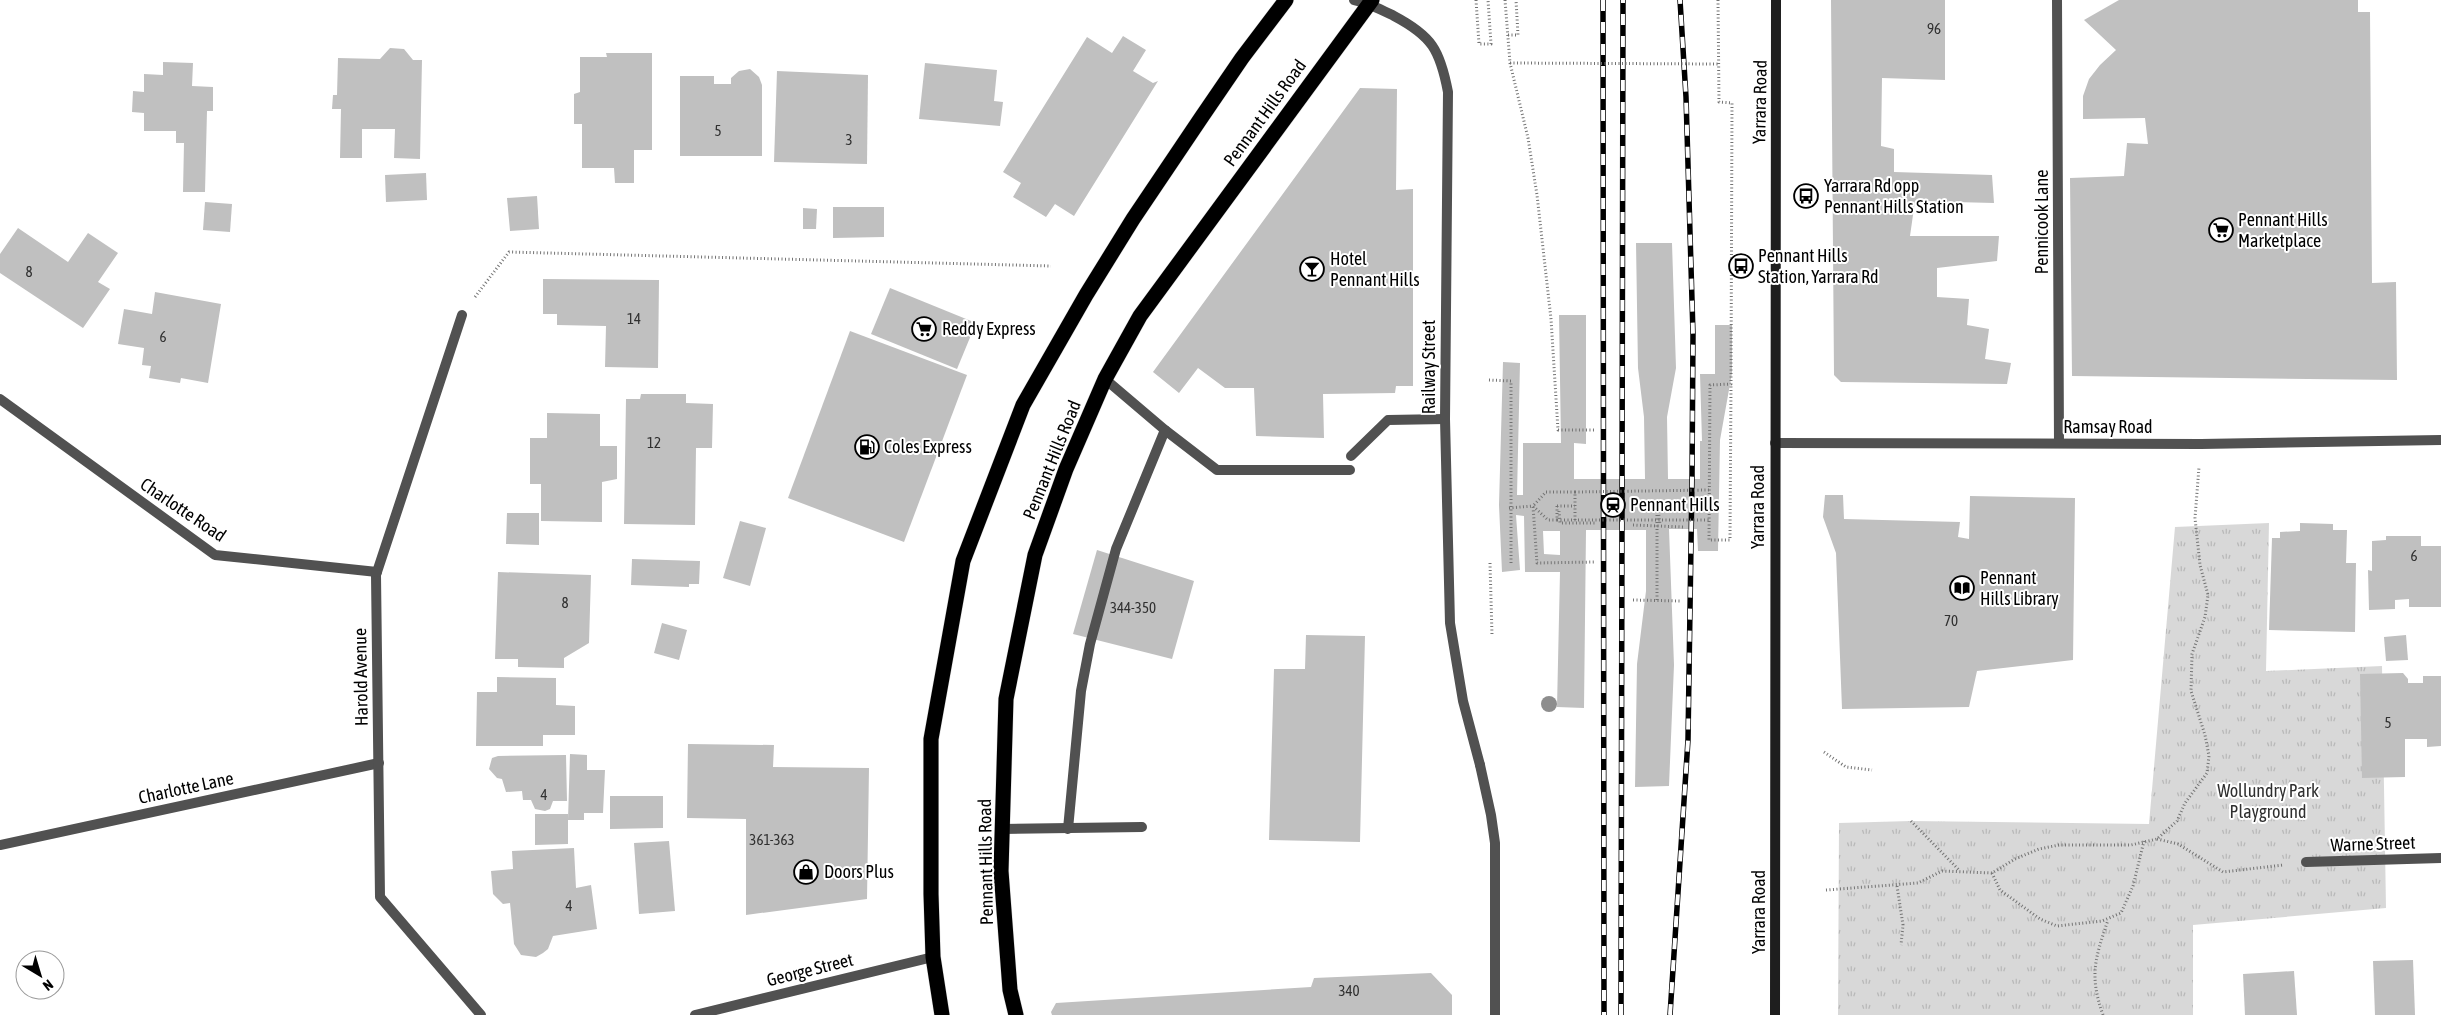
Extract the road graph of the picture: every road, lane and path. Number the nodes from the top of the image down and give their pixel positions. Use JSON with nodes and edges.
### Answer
{"nodes":[{"id":1,"x":1286,"y":0,"type":"edge"},
{"id":2,"x":1354,"y":0,"type":"edge"},
{"id":3,"x":1476,"y":0,"type":"edge"},
{"id":4,"x":1488,"y":0,"type":"edge"},
{"id":5,"x":1505,"y":0,"type":"edge"},
{"id":6,"x":1516,"y":0,"type":"edge"},
{"id":7,"x":1718,"y":0,"type":"edge"},
{"id":8,"x":1776,"y":0,"type":"edge"},
{"id":9,"x":2057,"y":0,"type":"edge"},
{"id":10,"x":1370,"y":2,"type":"edge"},
{"id":11,"x":1508,"y":35,"type":"junction"},
{"id":12,"x":1510,"y":64,"type":"junction"},
{"id":13,"x":1718,"y":64,"type":"junction"},
{"id":14,"x":1051,"y":266,"type":"dead end"},
{"id":15,"x":462,"y":314,"type":"joint"},
{"id":16,"x":1105,"y":379,"type":"junction"},
{"id":17,"x":1489,"y":380,"type":"dead end"},
{"id":18,"x":1731,"y":384,"type":"junction"},
{"id":19,"x":0,"y":399,"type":"edge"},
{"id":20,"x":1445,"y":419,"type":"junction"},
{"id":21,"x":1165,"y":430,"type":"junction"},
{"id":22,"x":1594,"y":430,"type":"dead end"},
{"id":23,"x":2441,"y":440,"type":"edge"},
{"id":24,"x":1774,"y":443,"type":"junction"},
{"id":25,"x":2059,"y":443,"type":"junction"},
{"id":26,"x":2201,"y":444,"type":"junction"},
{"id":27,"x":1352,"y":456,"type":"dead end"},
{"id":28,"x":1350,"y":470,"type":"dead end"},
{"id":29,"x":1709,"y":490,"type":"junction"},
{"id":30,"x":1575,"y":492,"type":"junction"},
{"id":31,"x":1533,"y":506,"type":"junction"},
{"id":32,"x":1557,"y":506,"type":"junction"},
{"id":33,"x":1575,"y":506,"type":"junction"},
{"id":34,"x":1509,"y":508,"type":"junction"},
{"id":35,"x":1557,"y":520,"type":"junction"},
{"id":36,"x":1575,"y":520,"type":"junction"},
{"id":37,"x":1657,"y":520,"type":"junction"},
{"id":38,"x":1709,"y":520,"type":"junction"},
{"id":39,"x":1594,"y":523,"type":"dead end"},
{"id":40,"x":1633,"y":525,"type":"dead end"},
{"id":41,"x":1660,"y":526,"type":"junction"},
{"id":42,"x":1683,"y":527,"type":"dead end"},
{"id":43,"x":1594,"y":562,"type":"dead end"},
{"id":44,"x":1511,"y":563,"type":"dead end"},
{"id":45,"x":1490,"y":564,"type":"dead end"},
{"id":46,"x":377,"y":572,"type":"junction"},
{"id":47,"x":1633,"y":600,"type":"dead end"},
{"id":48,"x":1656,"y":600,"type":"junction"},
{"id":49,"x":1681,"y":601,"type":"dead end"},
{"id":50,"x":1492,"y":635,"type":"dead end"},
{"id":51,"x":1824,"y":752,"type":"dead end"},
{"id":52,"x":379,"y":763,"type":"junction"},
{"id":53,"x":1872,"y":770,"type":"dead end"},
{"id":54,"x":1912,"y":821,"type":"dead end"},
{"id":55,"x":1142,"y":827,"type":"dead end"},
{"id":56,"x":1002,"y":829,"type":"junction"},
{"id":57,"x":1068,"y":829,"type":"junction"},
{"id":58,"x":2157,"y":838,"type":"junction"},
{"id":59,"x":2144,"y":841,"type":"junction"},
{"id":60,"x":0,"y":845,"type":"edge"},
{"id":61,"x":2441,"y":858,"type":"edge"},
{"id":62,"x":2306,"y":862,"type":"joint"},
{"id":63,"x":1960,"y":871,"type":"junction"},
{"id":64,"x":1992,"y":873,"type":"junction"},
{"id":65,"x":1897,"y":886,"type":"junction"},
{"id":66,"x":1826,"y":890,"type":"dead end"},
{"id":67,"x":2108,"y":919,"type":"junction"},
{"id":68,"x":1901,"y":945,"type":"dead end"},
{"id":69,"x":933,"y":957,"type":"junction"},
{"id":70,"x":481,"y":1015,"type":"edge"},
{"id":71,"x":696,"y":1015,"type":"edge"},
{"id":72,"x":942,"y":1015,"type":"edge"},
{"id":73,"x":1016,"y":1015,"type":"edge"},
{"id":74,"x":1495,"y":1015,"type":"edge"},
{"id":75,"x":1775,"y":1015,"type":"edge"},
{"id":76,"x":2103,"y":1015,"type":"edge"}],
"edges":[{"from":1,"to":69,"type":"highway"},
{"from":2,"to":10,"type":"street","name":"Railway Street"},
{"from":3,"to":4,"type":"path"},
{"from":5,"to":11,"type":"path"},
{"from":6,"to":11,"type":"path"},
{"from":7,"to":13,"type":"path"},
{"from":8,"to":24,"type":"main road","name":"Yarrara Road"},
{"from":9,"to":25,"type":"street","name":"Pennicook Lane"},
{"from":10,"to":16,"type":"highway","name":"Pennant Hills Road"},
{"from":10,"to":20,"type":"street","name":"Railway Street"},
{"from":11,"to":12,"type":"path"},
{"from":12,"to":13,"type":"path","bridge":true},
{"from":12,"to":22,"type":"path"},
{"from":13,"to":18,"type":"path"},
{"from":14,"to":15,"type":"path"},
{"from":15,"to":46,"type":"street","name":"Harold Avenue"},
{"from":16,"to":21,"type":"street"},
{"from":16,"to":56,"type":"highway","name":"Pennant Hills Road"},
{"from":17,"to":34,"type":"path"},
{"from":18,"to":29,"type":"path"},
{"from":18,"to":38,"type":"path"},
{"from":19,"to":46,"type":"street","name":"Charlotte Road"},
{"from":20,"to":27,"type":"street"},
{"from":20,"to":74,"type":"street","name":"Railway Street"},
{"from":21,"to":28,"type":"street"},
{"from":21,"to":57,"type":"street"},
{"from":23,"to":26,"type":"street","name":"Ramsay Road"},
{"from":24,"to":25,"type":"street","name":"Ramsay Road"},
{"from":24,"to":75,"type":"main road","name":"Yarrara Road"},
{"from":25,"to":26,"type":"street","name":"Ramsay Road"},
{"from":26,"to":58,"type":"path"},
{"from":29,"to":30,"type":"path","bridge":true},
{"from":29,"to":38,"type":"path"},
{"from":30,"to":31,"type":"path"},
{"from":30,"to":33,"type":"path"},
{"from":31,"to":34,"type":"path"},
{"from":31,"to":35,"type":"path"},
{"from":31,"to":43,"type":"path"},
{"from":32,"to":33,"type":"path"},
{"from":32,"to":35,"type":"path"},
{"from":32,"to":39,"type":"path"},
{"from":33,"to":36,"type":"path"},
{"from":34,"to":44,"type":"path"},
{"from":35,"to":36,"type":"path","bridge":true},
{"from":36,"to":37,"type":"path","bridge":true},
{"from":37,"to":38,"type":"path","bridge":true},
{"from":37,"to":41,"type":"path"},
{"from":37,"to":48,"type":"path"},
{"from":40,"to":41,"type":"path"},
{"from":41,"to":42,"type":"path"},
{"from":45,"to":50,"type":"path"},
{"from":46,"to":52,"type":"street","name":"Harold Avenue"},
{"from":47,"to":48,"type":"path"},
{"from":48,"to":49,"type":"path"},
{"from":51,"to":53,"type":"path"},
{"from":52,"to":60,"type":"street","name":"Charlotte Lane"},
{"from":52,"to":70,"type":"street","name":"Harold Avenue"},
{"from":54,"to":63,"type":"path"},
{"from":55,"to":57,"type":"street"},
{"from":56,"to":57,"type":"street"},
{"from":56,"to":73,"type":"highway","name":"Pennant Hills Road"},
{"from":58,"to":59,"type":"path"},
{"from":58,"to":62,"type":"path"},
{"from":59,"to":64,"type":"path"},
{"from":59,"to":67,"type":"path"},
{"from":61,"to":62,"type":"street","name":"Warne Street"},
{"from":63,"to":64,"type":"path"},
{"from":63,"to":65,"type":"path"},
{"from":64,"to":67,"type":"path"},
{"from":65,"to":66,"type":"path"},
{"from":65,"to":68,"type":"path"},
{"from":67,"to":76,"type":"path"},
{"from":69,"to":71,"type":"street","name":"George Street"},
{"from":69,"to":72,"type":"highway"}]}
